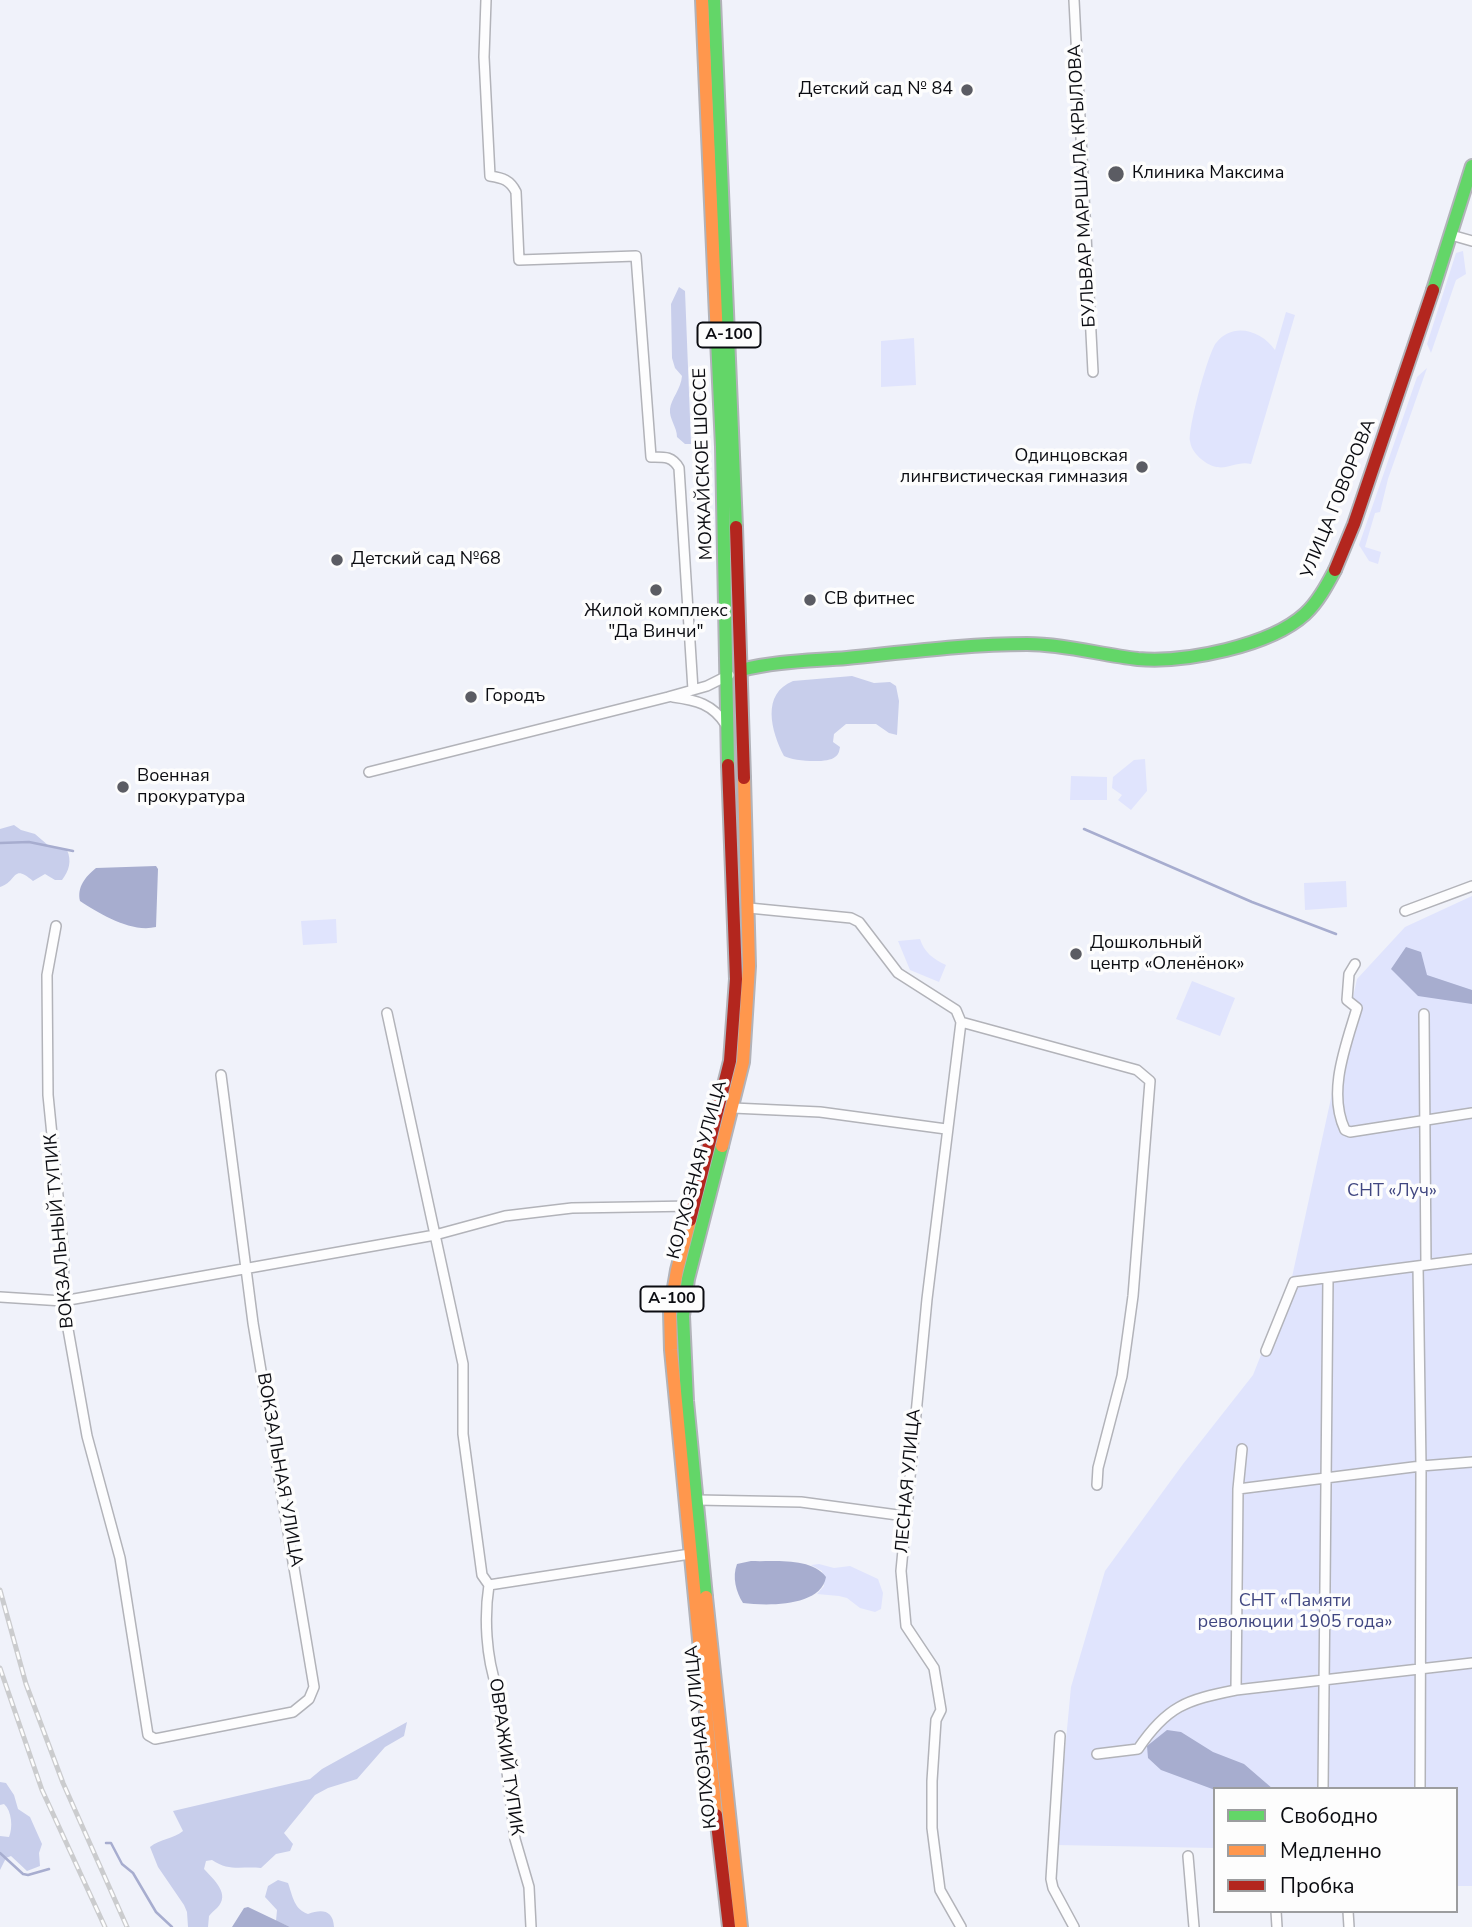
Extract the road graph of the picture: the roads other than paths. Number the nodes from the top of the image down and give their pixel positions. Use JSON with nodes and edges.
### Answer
{"nodes":[{"id":1,"x":486,"y":0,"type":"edge"},
{"id":2,"x":702,"y":0,"type":"edge"},
{"id":3,"x":714,"y":0,"type":"edge"},
{"id":4,"x":1074,"y":0,"type":"edge"},
{"id":5,"x":1472,"y":166,"type":"edge"},
{"id":6,"x":1451,"y":235,"type":"junction"},
{"id":7,"x":1472,"y":241,"type":"edge"},
{"id":8,"x":1093,"y":372,"type":"dead end"},
{"id":9,"x":741,"y":670,"type":"junction"},
{"id":10,"x":726,"y":676,"type":"junction"},
{"id":11,"x":693,"y":690,"type":"junction"},
{"id":12,"x":668,"y":697,"type":"junction"},
{"id":13,"x":728,"y":728,"type":"junction"},
{"id":14,"x":369,"y":772,"type":"dead end"},
{"id":15,"x":1472,"y":886,"type":"edge"},
{"id":16,"x":749,"y":908,"type":"junction"},
{"id":17,"x":1405,"y":911,"type":"dead end"},
{"id":18,"x":56,"y":926,"type":"dead end"},
{"id":19,"x":1354,"y":964,"type":"dead end"},
{"id":20,"x":387,"y":1013,"type":"dead end"},
{"id":21,"x":1424,"y":1014,"type":"dead end"},
{"id":22,"x":961,"y":1022,"type":"junction"},
{"id":23,"x":221,"y":1075,"type":"dead end"},
{"id":24,"x":733,"y":1108,"type":"junction"},
{"id":25,"x":1472,"y":1113,"type":"edge"},
{"id":26,"x":1425,"y":1121,"type":"junction"},
{"id":27,"x":946,"y":1129,"type":"junction"},
{"id":28,"x":694,"y":1206,"type":"junction"},
{"id":29,"x":435,"y":1235,"type":"junction"},
{"id":30,"x":1472,"y":1259,"type":"edge"},
{"id":31,"x":1422,"y":1266,"type":"junction"},
{"id":32,"x":245,"y":1270,"type":"junction"},
{"id":33,"x":1328,"y":1279,"type":"junction"},
{"id":34,"x":0,"y":1297,"type":"edge"},
{"id":35,"x":63,"y":1301,"type":"junction"},
{"id":36,"x":1266,"y":1351,"type":"dead end"},
{"id":37,"x":1242,"y":1449,"type":"dead end"},
{"id":38,"x":1472,"y":1462,"type":"edge"},
{"id":39,"x":1421,"y":1466,"type":"junction"},
{"id":40,"x":1327,"y":1479,"type":"junction"},
{"id":41,"x":1097,"y":1485,"type":"dead end"},
{"id":42,"x":1238,"y":1489,"type":"junction"},
{"id":43,"x":697,"y":1500,"type":"junction"},
{"id":44,"x":905,"y":1516,"type":"junction"},
{"id":45,"x":690,"y":1554,"type":"junction"},
{"id":46,"x":489,"y":1585,"type":"junction"},
{"id":47,"x":1472,"y":1663,"type":"edge"},
{"id":48,"x":1419,"y":1669,"type":"junction"},
{"id":49,"x":1325,"y":1679,"type":"junction"},
{"id":50,"x":1236,"y":1690,"type":"junction"},
{"id":51,"x":1060,"y":1736,"type":"dead end"},
{"id":52,"x":150,"y":1738,"type":"joint"},
{"id":53,"x":1097,"y":1754,"type":"dead end"},
{"id":54,"x":1323,"y":1787,"type":"edge"},
{"id":55,"x":1420,"y":1787,"type":"edge"},
{"id":56,"x":1188,"y":1856,"type":"dead end"},
{"id":57,"x":531,"y":1927,"type":"edge"},
{"id":58,"x":729,"y":1927,"type":"edge"},
{"id":59,"x":741,"y":1927,"type":"edge"},
{"id":60,"x":961,"y":1927,"type":"edge"},
{"id":61,"x":1074,"y":1927,"type":"edge"},
{"id":62,"x":1194,"y":1927,"type":"edge"}],
"edges":[{"from":1,"to":11,"type":"street"},
{"from":2,"to":10,"type":"main road","name":"МОЖАЙСКОЕ ШОССЕ","number":"А-100"},
{"from":3,"to":9,"type":"main road","name":"МОЖАЙСКОЕ ШОССЕ","number":"А-100"},
{"from":4,"to":8,"type":"street","name":"БУЛЬВАР МАРШАЛА КРЫЛОВА"},
{"from":5,"to":6,"type":"main road","name":"УЛИЦА ГОВОРОВА"},
{"from":6,"to":7,"type":"street"},
{"from":6,"to":9,"type":"main road","name":"УЛИЦА ГОВОРОВА"},
{"from":9,"to":10,"type":"street"},
{"from":9,"to":16,"type":"main road","name":"КОЛХОЗНАЯ УЛИЦА","number":"А-100"},
{"from":10,"to":11,"type":"street"},
{"from":10,"to":13,"type":"main road","name":"КОЛХОЗНАЯ УЛИЦА","number":"А-100"},
{"from":11,"to":12,"type":"street"},
{"from":12,"to":13,"type":"street"},
{"from":12,"to":14,"type":"street"},
{"from":13,"to":28,"type":"main road","name":"КОЛХОЗНАЯ УЛИЦА","number":"А-100"},
{"from":15,"to":17,"type":"street"},
{"from":16,"to":22,"type":"street"},
{"from":16,"to":24,"type":"main road","name":"КОЛХОЗНАЯ УЛИЦА","number":"А-100"},
{"from":18,"to":35,"type":"street","name":"ВОКЗАЛЬНЫЙ ТУПИК"},
{"from":19,"to":26,"type":"street"},
{"from":20,"to":29,"type":"street","name":"ОВРАЖИЙ ТУПИК"},
{"from":21,"to":26,"type":"street"},
{"from":22,"to":27,"type":"street","name":"ЛЕСНАЯ УЛИЦА"},
{"from":22,"to":41,"type":"street"},
{"from":23,"to":32,"type":"street","name":"ВОКЗАЛЬНАЯ УЛИЦА"},
{"from":24,"to":27,"type":"street"},
{"from":24,"to":43,"type":"main road","name":"КОЛХОЗНАЯ УЛИЦА","number":"А-100"},
{"from":25,"to":26,"type":"street"},
{"from":26,"to":31,"type":"street"},
{"from":27,"to":44,"type":"street","name":"ЛЕСНАЯ УЛИЦА"},
{"from":28,"to":29,"type":"street"},
{"from":28,"to":45,"type":"main road","name":"КОЛХОЗНАЯ УЛИЦА","number":"А-100"},
{"from":29,"to":32,"type":"street"},
{"from":29,"to":46,"type":"street","name":"ОВРАЖИЙ ТУПИК"},
{"from":30,"to":31,"type":"street"},
{"from":31,"to":33,"type":"street"},
{"from":31,"to":39,"type":"street"},
{"from":32,"to":35,"type":"street"},
{"from":32,"to":52,"type":"street","name":"ВОКЗАЛЬНАЯ УЛИЦА"},
{"from":33,"to":36,"type":"street"},
{"from":33,"to":40,"type":"street"},
{"from":34,"to":35,"type":"street"},
{"from":35,"to":52,"type":"street","name":"ВОКЗАЛЬНЫЙ ТУПИК"},
{"from":37,"to":42,"type":"street"},
{"from":38,"to":39,"type":"street"},
{"from":39,"to":40,"type":"street"},
{"from":39,"to":48,"type":"street"},
{"from":40,"to":42,"type":"street"},
{"from":40,"to":49,"type":"street"},
{"from":42,"to":50,"type":"street"},
{"from":43,"to":44,"type":"street"},
{"from":43,"to":59,"type":"main road","name":"КОЛХОЗНАЯ УЛИЦА","number":"А-100"},
{"from":44,"to":60,"type":"street","name":"ЛЕСНАЯ УЛИЦА"},
{"from":45,"to":46,"type":"street"},
{"from":45,"to":58,"type":"main road","name":"КОЛХОЗНАЯ УЛИЦА","number":"А-100"},
{"from":46,"to":57,"type":"street","name":"ОВРАЖИЙ ТУПИК"},
{"from":47,"to":48,"type":"street"},
{"from":48,"to":49,"type":"street"},
{"from":48,"to":55,"type":"street"},
{"from":49,"to":50,"type":"street"},
{"from":49,"to":54,"type":"street"},
{"from":50,"to":53,"type":"street"},
{"from":51,"to":61,"type":"street"},
{"from":56,"to":62,"type":"street"}]}
